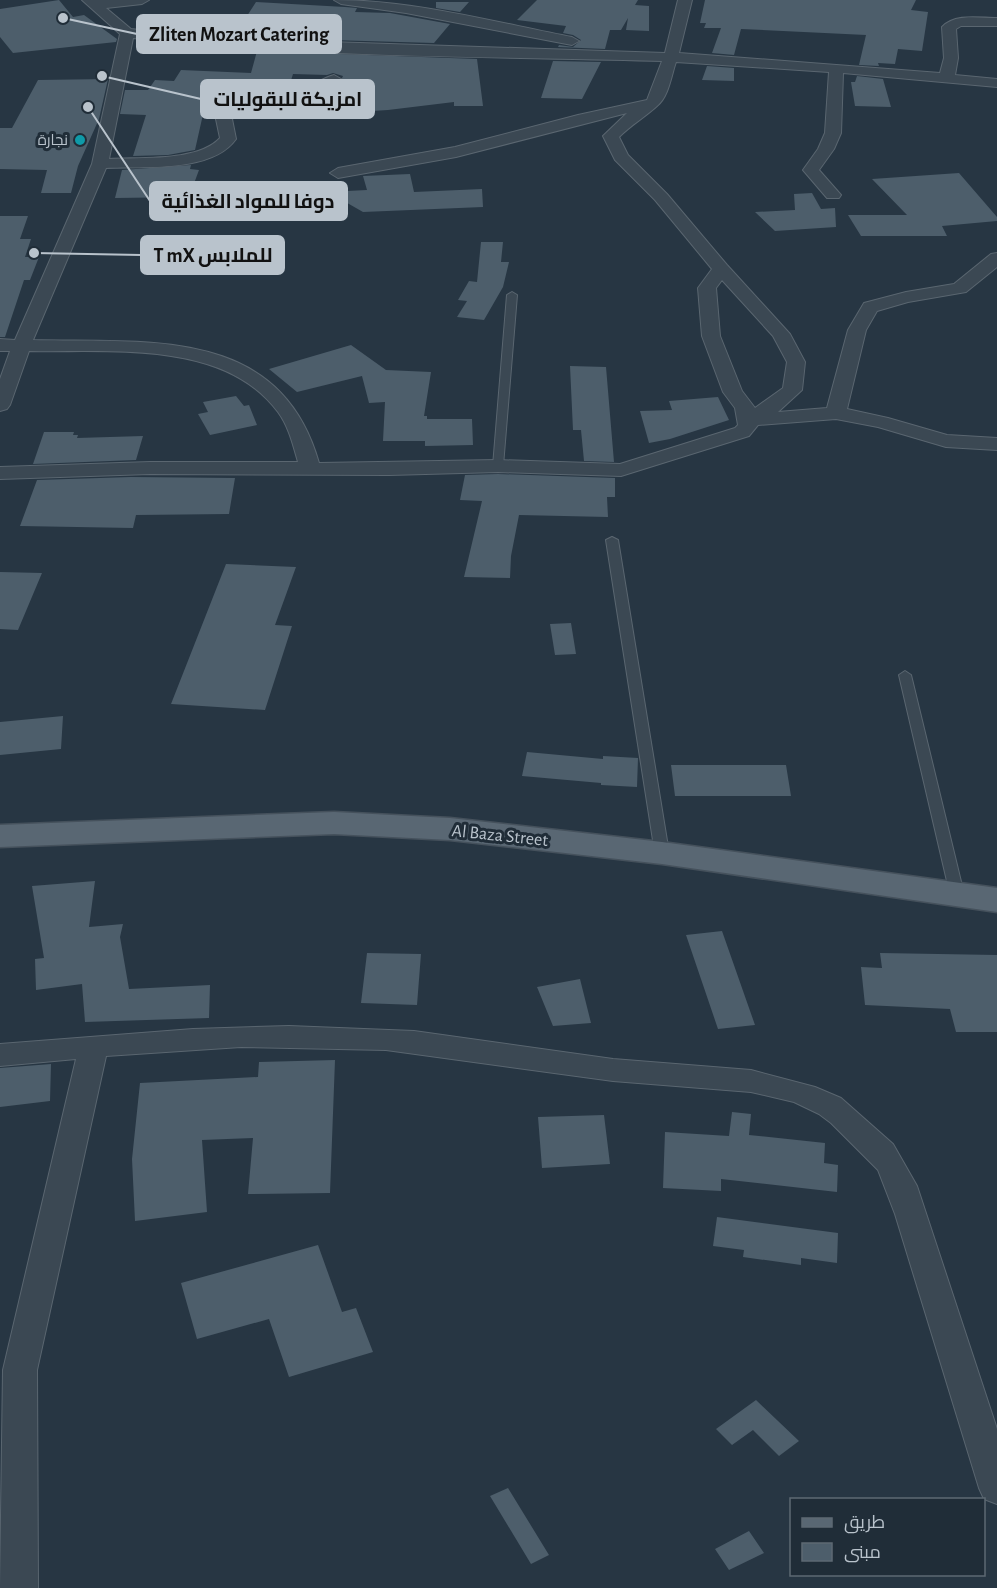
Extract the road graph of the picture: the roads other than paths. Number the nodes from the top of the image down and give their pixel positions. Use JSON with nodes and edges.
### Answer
{"nodes":[{"id":1,"x":142,"y":0,"type":"edge"},
{"id":2,"x":341,"y":0,"type":"edge"},
{"id":3,"x":685,"y":0,"type":"edge"},
{"id":4,"x":93,"y":3,"type":"edge"},
{"id":5,"x":475,"y":22,"type":"junction"},
{"id":6,"x":997,"y":22,"type":"edge"},
{"id":7,"x":127,"y":33,"type":"junction"},
{"id":8,"x":458,"y":51,"type":"junction"},
{"id":9,"x":618,"y":54,"type":"junction"},
{"id":10,"x":671,"y":57,"type":"junction"},
{"id":11,"x":836,"y":68,"type":"junction"},
{"id":12,"x":947,"y":77,"type":"junction"},
{"id":13,"x":334,"y":79,"type":"dead end"},
{"id":14,"x":997,"y":83,"type":"edge"},
{"id":15,"x":652,"y":103,"type":"junction"},
{"id":16,"x":100,"y":164,"type":"junction"},
{"id":17,"x":338,"y":173,"type":"dead end"},
{"id":18,"x":833,"y":195,"type":"dead end"},
{"id":19,"x":997,"y":258,"type":"edge"},
{"id":20,"x":721,"y":269,"type":"junction"},
{"id":21,"x":512,"y":295,"type":"dead end"},
{"id":22,"x":0,"y":345,"type":"edge"},
{"id":23,"x":22,"y":345,"type":"junction"},
{"id":24,"x":0,"y":405,"type":"edge"},
{"id":25,"x":836,"y":412,"type":"junction"},
{"id":26,"x":748,"y":420,"type":"junction"},
{"id":27,"x":997,"y":444,"type":"edge"},
{"id":28,"x":498,"y":466,"type":"junction"},
{"id":29,"x":310,"y":468,"type":"junction"},
{"id":30,"x":0,"y":473,"type":"edge"},
{"id":31,"x":612,"y":540,"type":"dead end"},
{"id":32,"x":905,"y":675,"type":"dead end"},
{"id":33,"x":0,"y":836,"type":"edge"},
{"id":34,"x":663,"y":853,"type":"junction"},
{"id":35,"x":957,"y":894,"type":"junction"},
{"id":36,"x":997,"y":900,"type":"edge"},
{"id":37,"x":94,"y":1046,"type":"junction"},
{"id":38,"x":0,"y":1055,"type":"edge"},
{"id":39,"x":997,"y":1488,"type":"edge"},
{"id":40,"x":19,"y":1588,"type":"edge"}],
"edges":[{"from":1,"to":4,"type":"street"},
{"from":2,"to":5,"type":"street"},
{"from":3,"to":10,"type":"street"},
{"from":4,"to":7,"type":"street"},
{"from":5,"to":8,"type":"street"},
{"from":5,"to":9,"type":"street"},
{"from":6,"to":12,"type":"street"},
{"from":7,"to":8,"type":"street"},
{"from":7,"to":16,"type":"street"},
{"from":8,"to":9,"type":"street"},
{"from":9,"to":10,"type":"street"},
{"from":10,"to":11,"type":"street"},
{"from":10,"to":15,"type":"street"},
{"from":11,"to":12,"type":"street"},
{"from":11,"to":18,"type":"street"},
{"from":12,"to":14,"type":"street"},
{"from":13,"to":16,"type":"street"},
{"from":15,"to":17,"type":"street"},
{"from":15,"to":20,"type":"street"},
{"from":16,"to":23,"type":"street"},
{"from":19,"to":25,"type":"street"},
{"from":20,"to":26,"type":"street"},
{"from":20,"to":26,"type":"street"},
{"from":21,"to":28,"type":"lane"},
{"from":22,"to":23,"type":"street"},
{"from":23,"to":24,"type":"street"},
{"from":23,"to":29,"type":"street"},
{"from":25,"to":26,"type":"street"},
{"from":25,"to":27,"type":"street"},
{"from":26,"to":28,"type":"street"},
{"from":28,"to":29,"type":"street"},
{"from":29,"to":30,"type":"street"},
{"from":31,"to":34,"type":"lane"},
{"from":32,"to":35,"type":"lane"},
{"from":33,"to":34,"type":"main road","name":"Al Baza Street"},
{"from":34,"to":35,"type":"main road","name":"Al Baza Street"},
{"from":35,"to":36,"type":"main road","name":"Al Baza Street"},
{"from":37,"to":38,"type":"street"},
{"from":37,"to":39,"type":"street"},
{"from":37,"to":40,"type":"street"}]}
